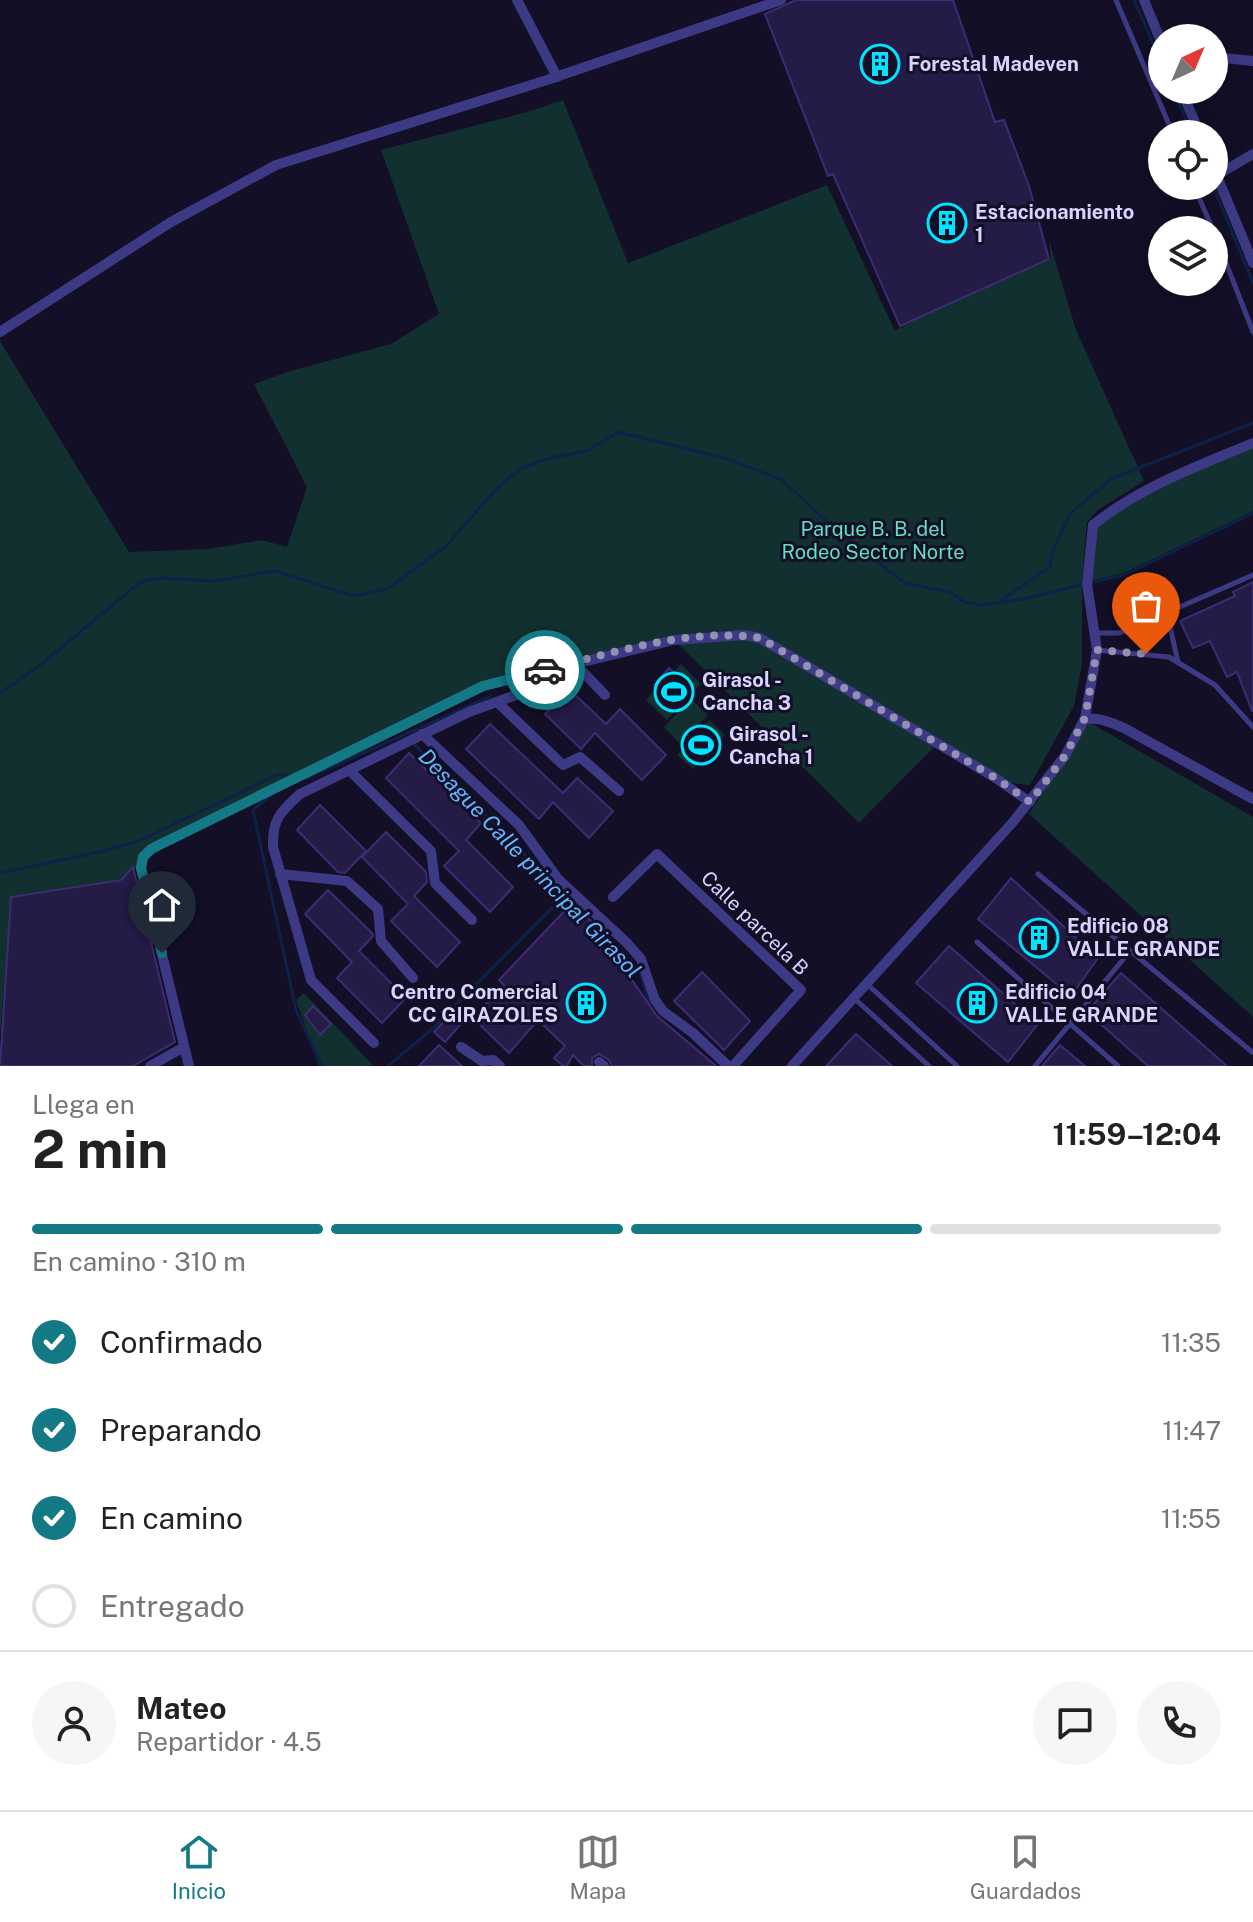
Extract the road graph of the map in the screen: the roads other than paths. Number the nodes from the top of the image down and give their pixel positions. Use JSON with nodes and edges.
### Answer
{"nodes":[{"id":1,"x":517,"y":0,"type":"edge"},
{"id":2,"x":781,"y":0,"type":"edge"},
{"id":3,"x":1116,"y":0,"type":"edge"},
{"id":4,"x":1144,"y":0,"type":"edge"},
{"id":5,"x":758,"y":4,"type":"edge"},
{"id":6,"x":1154,"y":24,"type":"edge"},
{"id":7,"x":1228,"y":58,"type":"edge"},
{"id":8,"x":1253,"y":61,"type":"edge"},
{"id":9,"x":557,"y":77,"type":"junction"},
{"id":10,"x":1167,"y":120,"type":"edge"},
{"id":11,"x":1253,"y":154,"type":"edge"},
{"id":12,"x":1228,"y":166,"type":"edge"},
{"id":13,"x":1228,"y":200,"type":"edge"},
{"id":14,"x":1249,"y":244,"type":"edge"},
{"id":15,"x":1253,"y":263,"type":"edge"},
{"id":16,"x":1228,"y":267,"type":"edge"},
{"id":17,"x":0,"y":332,"type":"edge"},
{"id":18,"x":1253,"y":332,"type":"edge"},
{"id":19,"x":1253,"y":443,"type":"edge"},
{"id":20,"x":1253,"y":575,"type":"edge"},
{"id":21,"x":1167,"y":613,"type":"junction"},
{"id":22,"x":1094,"y":633,"type":"junction"},
{"id":23,"x":1097,"y":650,"type":"junction"},
{"id":24,"x":1178,"y":662,"type":"junction"},
{"id":25,"x":605,"y":695,"type":"dead end"},
{"id":26,"x":497,"y":702,"type":"junction"},
{"id":27,"x":1084,"y":720,"type":"junction"},
{"id":28,"x":1253,"y":727,"type":"edge"},
{"id":29,"x":422,"y":734,"type":"junction"},
{"id":30,"x":350,"y":771,"type":"junction"},
{"id":31,"x":619,"y":791,"type":"dead end"},
{"id":32,"x":1253,"y":799,"type":"edge"},
{"id":33,"x":1030,"y":802,"type":"junction"},
{"id":34,"x":280,"y":874,"type":"junction"},
{"id":35,"x":1038,"y":874,"type":"dead end"},
{"id":36,"x":613,"y":897,"type":"dead end"},
{"id":37,"x":472,"y":920,"type":"dead end"},
{"id":38,"x":977,"y":942,"type":"dead end"},
{"id":39,"x":1130,"y":951,"type":"junction"},
{"id":40,"x":413,"y":978,"type":"dead end"},
{"id":41,"x":867,"y":984,"type":"junction"},
{"id":42,"x":854,"y":998,"type":"junction"},
{"id":43,"x":1070,"y":1024,"type":"junction"},
{"id":44,"x":374,"y":1043,"type":"dead end"},
{"id":45,"x":184,"y":1047,"type":"junction"},
{"id":46,"x":461,"y":1047,"type":"dead end"},
{"id":47,"x":1252,"y":1052,"type":"edge"},
{"id":48,"x":150,"y":1066,"type":"edge"},
{"id":49,"x":189,"y":1066,"type":"edge"},
{"id":50,"x":500,"y":1066,"type":"edge"},
{"id":51,"x":730,"y":1066,"type":"edge"},
{"id":52,"x":792,"y":1066,"type":"edge"},
{"id":53,"x":929,"y":1066,"type":"edge"},
{"id":54,"x":957,"y":1066,"type":"edge"},
{"id":55,"x":1035,"y":1066,"type":"edge"},
{"id":56,"x":1118,"y":1066,"type":"edge"}],
"edges":[{"from":1,"to":9,"type":"street"},
{"from":2,"to":5,"type":"street"},
{"from":3,"to":10,"type":"lane"},
{"from":4,"to":6,"type":"street"},
{"from":5,"to":9,"type":"street"},
{"from":7,"to":8,"type":"street"},
{"from":9,"to":17,"type":"street"},
{"from":11,"to":12,"type":"street"},
{"from":13,"to":14,"type":"street"},
{"from":14,"to":15,"type":"street"},
{"from":16,"to":18,"type":"lane"},
{"from":19,"to":22,"type":"street"},
{"from":20,"to":21,"type":"lane"},
{"from":21,"to":22,"type":"lane"},
{"from":21,"to":24,"type":"lane"},
{"from":22,"to":23,"type":"street"},
{"from":23,"to":24,"type":"lane"},
{"from":23,"to":27,"type":"street"},
{"from":24,"to":28,"type":"lane"},
{"from":25,"to":26,"type":"street"},
{"from":26,"to":29,"type":"street"},
{"from":26,"to":31,"type":"street"},
{"from":27,"to":32,"type":"street"},
{"from":27,"to":33,"type":"street"},
{"from":29,"to":30,"type":"street"},
{"from":29,"to":51,"type":"street"},
{"from":30,"to":34,"type":"street"},
{"from":30,"to":37,"type":"street"},
{"from":33,"to":41,"type":"street"},
{"from":33,"to":45,"type":"street"},
{"from":34,"to":40,"type":"street"},
{"from":34,"to":44,"type":"street"},
{"from":35,"to":39,"type":"lane"},
{"from":36,"to":51,"type":"street","name":"Calle parcela B"},
{"from":38,"to":43,"type":"lane"},
{"from":39,"to":43,"type":"lane"},
{"from":39,"to":47,"type":"lane"},
{"from":41,"to":42,"type":"street"},
{"from":41,"to":54,"type":"lane"},
{"from":42,"to":52,"type":"street"},
{"from":42,"to":53,"type":"lane"},
{"from":43,"to":55,"type":"lane"},
{"from":43,"to":56,"type":"lane"},
{"from":45,"to":48,"type":"street"},
{"from":45,"to":49,"type":"street"},
{"from":46,"to":50,"type":"street"}]}
